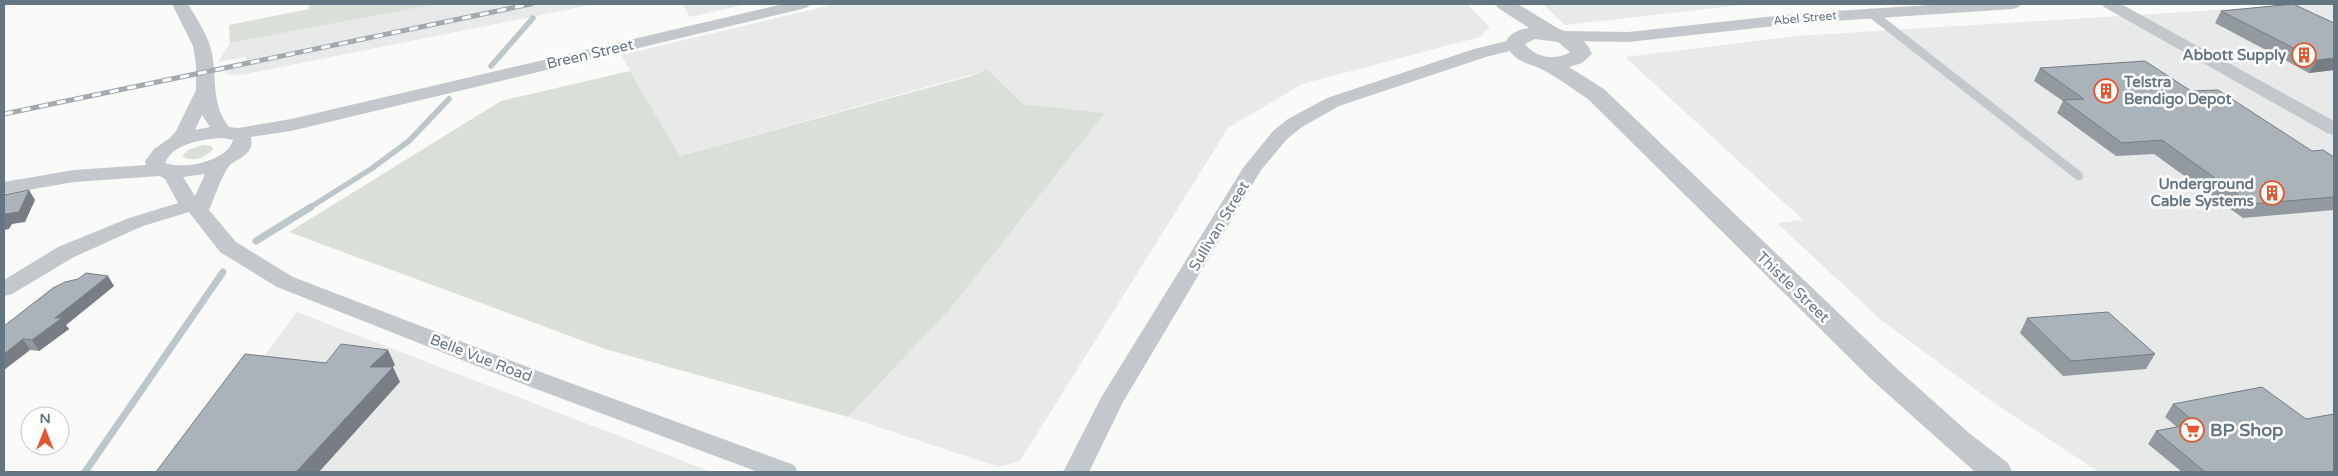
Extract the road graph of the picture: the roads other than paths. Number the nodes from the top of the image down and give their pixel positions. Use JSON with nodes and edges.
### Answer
{"nodes":[{"id":1,"x":180,"y":4,"type":"edge"},
{"id":2,"x":802,"y":4,"type":"edge"},
{"id":3,"x":1504,"y":4,"type":"edge"},
{"id":4,"x":2013,"y":4,"type":"edge"},
{"id":5,"x":2110,"y":4,"type":"edge"},
{"id":6,"x":1871,"y":13,"type":"junction"},
{"id":7,"x":1558,"y":35,"type":"junction"},
{"id":8,"x":1628,"y":37,"type":"junction"},
{"id":9,"x":1516,"y":41,"type":"junction"},
{"id":10,"x":1580,"y":55,"type":"junction"},
{"id":11,"x":1535,"y":60,"type":"junction"},
{"id":12,"x":1439,"y":67,"type":"junction"},
{"id":13,"x":204,"y":92,"type":"junction"},
{"id":14,"x":1596,"y":94,"type":"junction"},
{"id":15,"x":378,"y":105,"type":"junction"},
{"id":16,"x":2334,"y":128,"type":"edge"},
{"id":17,"x":230,"y":133,"type":"junction"},
{"id":18,"x":177,"y":142,"type":"junction"},
{"id":19,"x":224,"y":160,"type":"junction"},
{"id":20,"x":163,"y":165,"type":"junction"},
{"id":21,"x":2079,"y":176,"type":"dead end"},
{"id":22,"x":4,"y":188,"type":"edge"},
{"id":23,"x":198,"y":205,"type":"junction"},
{"id":24,"x":4,"y":289,"type":"edge"},
{"id":25,"x":747,"y":466,"type":"edge"},
{"id":26,"x":785,"y":472,"type":"edge"},
{"id":27,"x":1076,"y":472,"type":"edge"},
{"id":28,"x":1996,"y":472,"type":"edge"}],
"edges":[{"from":1,"to":13,"type":"street"},
{"from":2,"to":15,"type":"street","name":"Breen Street"},
{"from":3,"to":7,"type":"street"},
{"from":3,"to":9,"type":"street"},
{"from":4,"to":6,"type":"street","name":"Abel Street"},
{"from":5,"to":16,"type":"street"},
{"from":6,"to":8,"type":"street","name":"Abel Street"},
{"from":6,"to":21,"type":"lane"},
{"from":7,"to":8,"type":"street","name":"Abel Street"},
{"from":7,"to":9,"type":"street"},
{"from":7,"to":10,"type":"street"},
{"from":8,"to":10,"type":"street","name":"Abel Street"},
{"from":9,"to":11,"type":"street","name":"Thistle Street"},
{"from":9,"to":12,"type":"street","name":"Sullivan Street"},
{"from":10,"to":11,"type":"street"},
{"from":10,"to":14,"type":"street","name":"Thistle Street"},
{"from":11,"to":12,"type":"street","name":"Sullivan Street"},
{"from":11,"to":14,"type":"street","name":"Thistle Street"},
{"from":12,"to":27,"type":"street","name":"Sullivan Street"},
{"from":13,"to":17,"type":"street"},
{"from":13,"to":18,"type":"street"},
{"from":14,"to":28,"type":"street","name":"Thistle Street"},
{"from":15,"to":17,"type":"street","name":"Breen Street"},
{"from":15,"to":19,"type":"street","name":"Breen Street"},
{"from":17,"to":18,"type":"street","name":"Breen Street"},
{"from":17,"to":19,"type":"street"},
{"from":18,"to":20,"type":"street"},
{"from":19,"to":20,"type":"street","name":"Breen Street"},
{"from":19,"to":23,"type":"street"},
{"from":20,"to":22,"type":"street","name":"Breen Street"},
{"from":20,"to":23,"type":"street","name":"Belle Vue Road"},
{"from":23,"to":24,"type":"street"},
{"from":23,"to":25,"type":"street","name":"Belle Vue Road"},
{"from":25,"to":26,"type":"street","name":"Belle Vue Road"}]}
